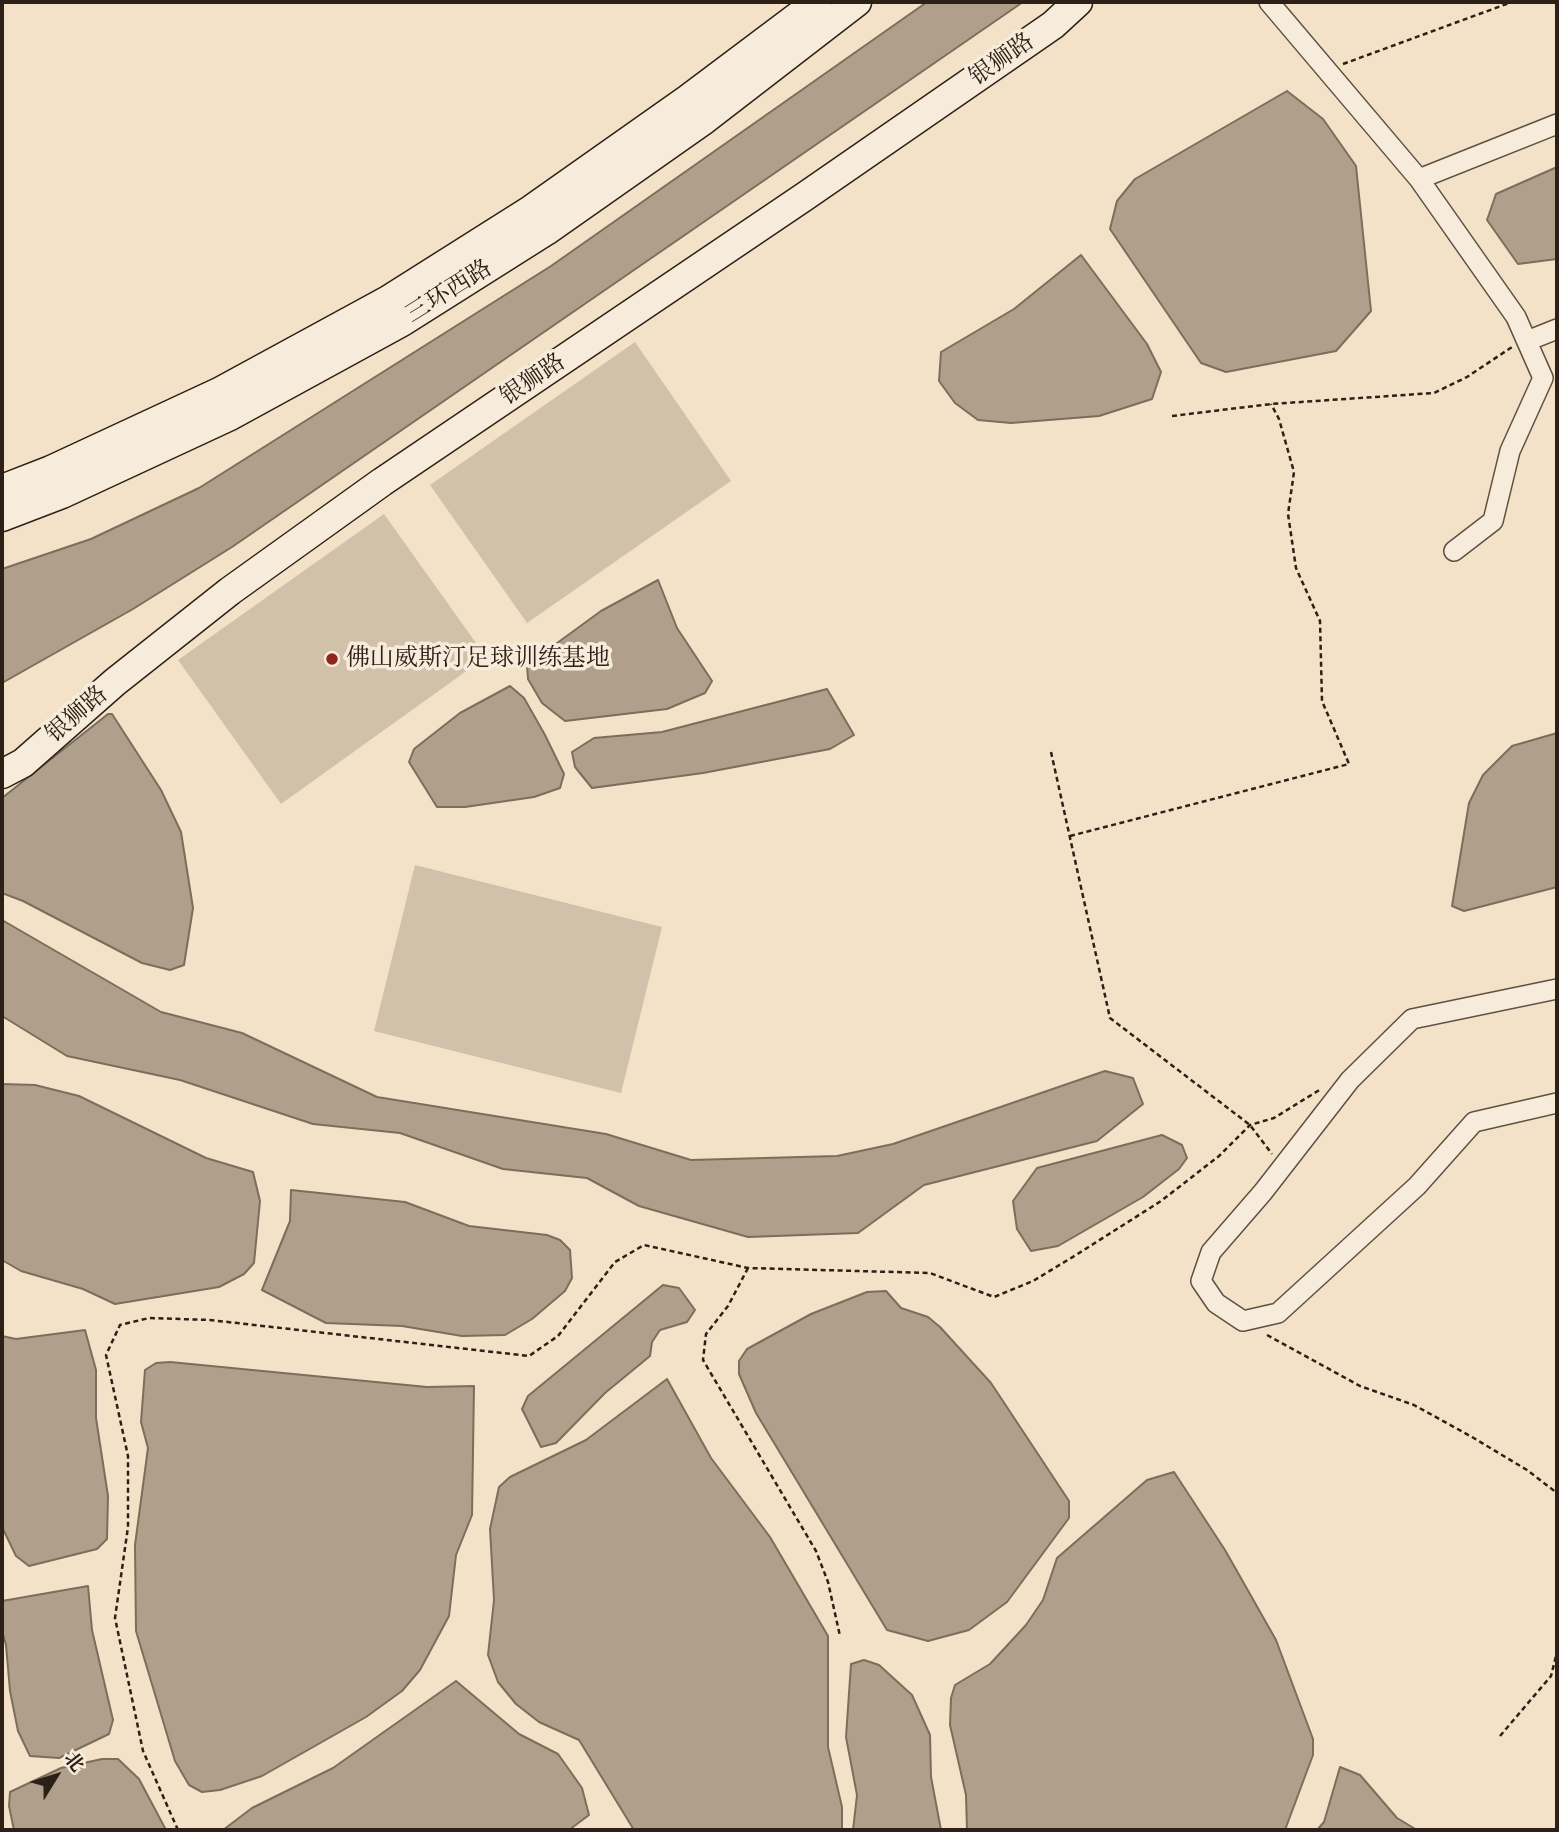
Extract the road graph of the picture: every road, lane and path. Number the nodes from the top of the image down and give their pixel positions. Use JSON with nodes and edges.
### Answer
{"nodes":[{"id":1,"x":817,"y":2,"type":"edge"},
{"id":2,"x":857,"y":2,"type":"edge"},
{"id":3,"x":1078,"y":2,"type":"edge"},
{"id":4,"x":1269,"y":2,"type":"edge"},
{"id":5,"x":1512,"y":2,"type":"edge"},
{"id":6,"x":1327,"y":70,"type":"junction"},
{"id":7,"x":1557,"y":124,"type":"edge"},
{"id":8,"x":1419,"y":179,"type":"junction"},
{"id":9,"x":1557,"y":329,"type":"edge"},
{"id":10,"x":1527,"y":341,"type":"junction"},
{"id":11,"x":1271,"y":404,"type":"junction"},
{"id":12,"x":1172,"y":416,"type":"dead end"},
{"id":13,"x":2,"y":489,"type":"edge"},
{"id":14,"x":2,"y":517,"type":"edge"},
{"id":15,"x":1454,"y":551,"type":"dead end"},
{"id":16,"x":1051,"y":752,"type":"dead end"},
{"id":17,"x":2,"y":774,"type":"edge"},
{"id":18,"x":1070,"y":836,"type":"junction"},
{"id":19,"x":1557,"y":989,"type":"edge"},
{"id":20,"x":1350,"y":1080,"type":"junction"},
{"id":21,"x":1557,"y":1103,"type":"edge"},
{"id":22,"x":1250,"y":1125,"type":"junction"},
{"id":23,"x":1282,"y":1168,"type":"junction"},
{"id":24,"x":748,"y":1268,"type":"junction"},
{"id":25,"x":1243,"y":1321,"type":"junction"},
{"id":26,"x":1557,"y":1493,"type":"edge"},
{"id":27,"x":840,"y":1636,"type":"dead end"},
{"id":28,"x":1557,"y":1652,"type":"edge"},
{"id":29,"x":1500,"y":1736,"type":"dead end"},
{"id":30,"x":178,"y":1830,"type":"edge"}],
"edges":[{"from":1,"to":13,"type":"main road","name":"三环西路"},
{"from":2,"to":14,"type":"main road","name":"三环西路"},
{"from":3,"to":17,"type":"main road","name":"银狮路"},
{"from":4,"to":6,"type":"street"},
{"from":5,"to":6,"type":"path"},
{"from":6,"to":8,"type":"street"},
{"from":7,"to":8,"type":"street"},
{"from":8,"to":10,"type":"street"},
{"from":9,"to":10,"type":"street"},
{"from":10,"to":11,"type":"path"},
{"from":10,"to":15,"type":"street"},
{"from":11,"to":12,"type":"path"},
{"from":11,"to":18,"type":"path"},
{"from":16,"to":18,"type":"path"},
{"from":18,"to":22,"type":"path"},
{"from":19,"to":20,"type":"street"},
{"from":20,"to":22,"type":"path"},
{"from":20,"to":23,"type":"street"},
{"from":21,"to":25,"type":"street"},
{"from":22,"to":23,"type":"path"},
{"from":22,"to":24,"type":"path"},
{"from":23,"to":25,"type":"street"},
{"from":24,"to":27,"type":"path"},
{"from":24,"to":30,"type":"path"},
{"from":25,"to":26,"type":"path"},
{"from":28,"to":29,"type":"path"}]}
